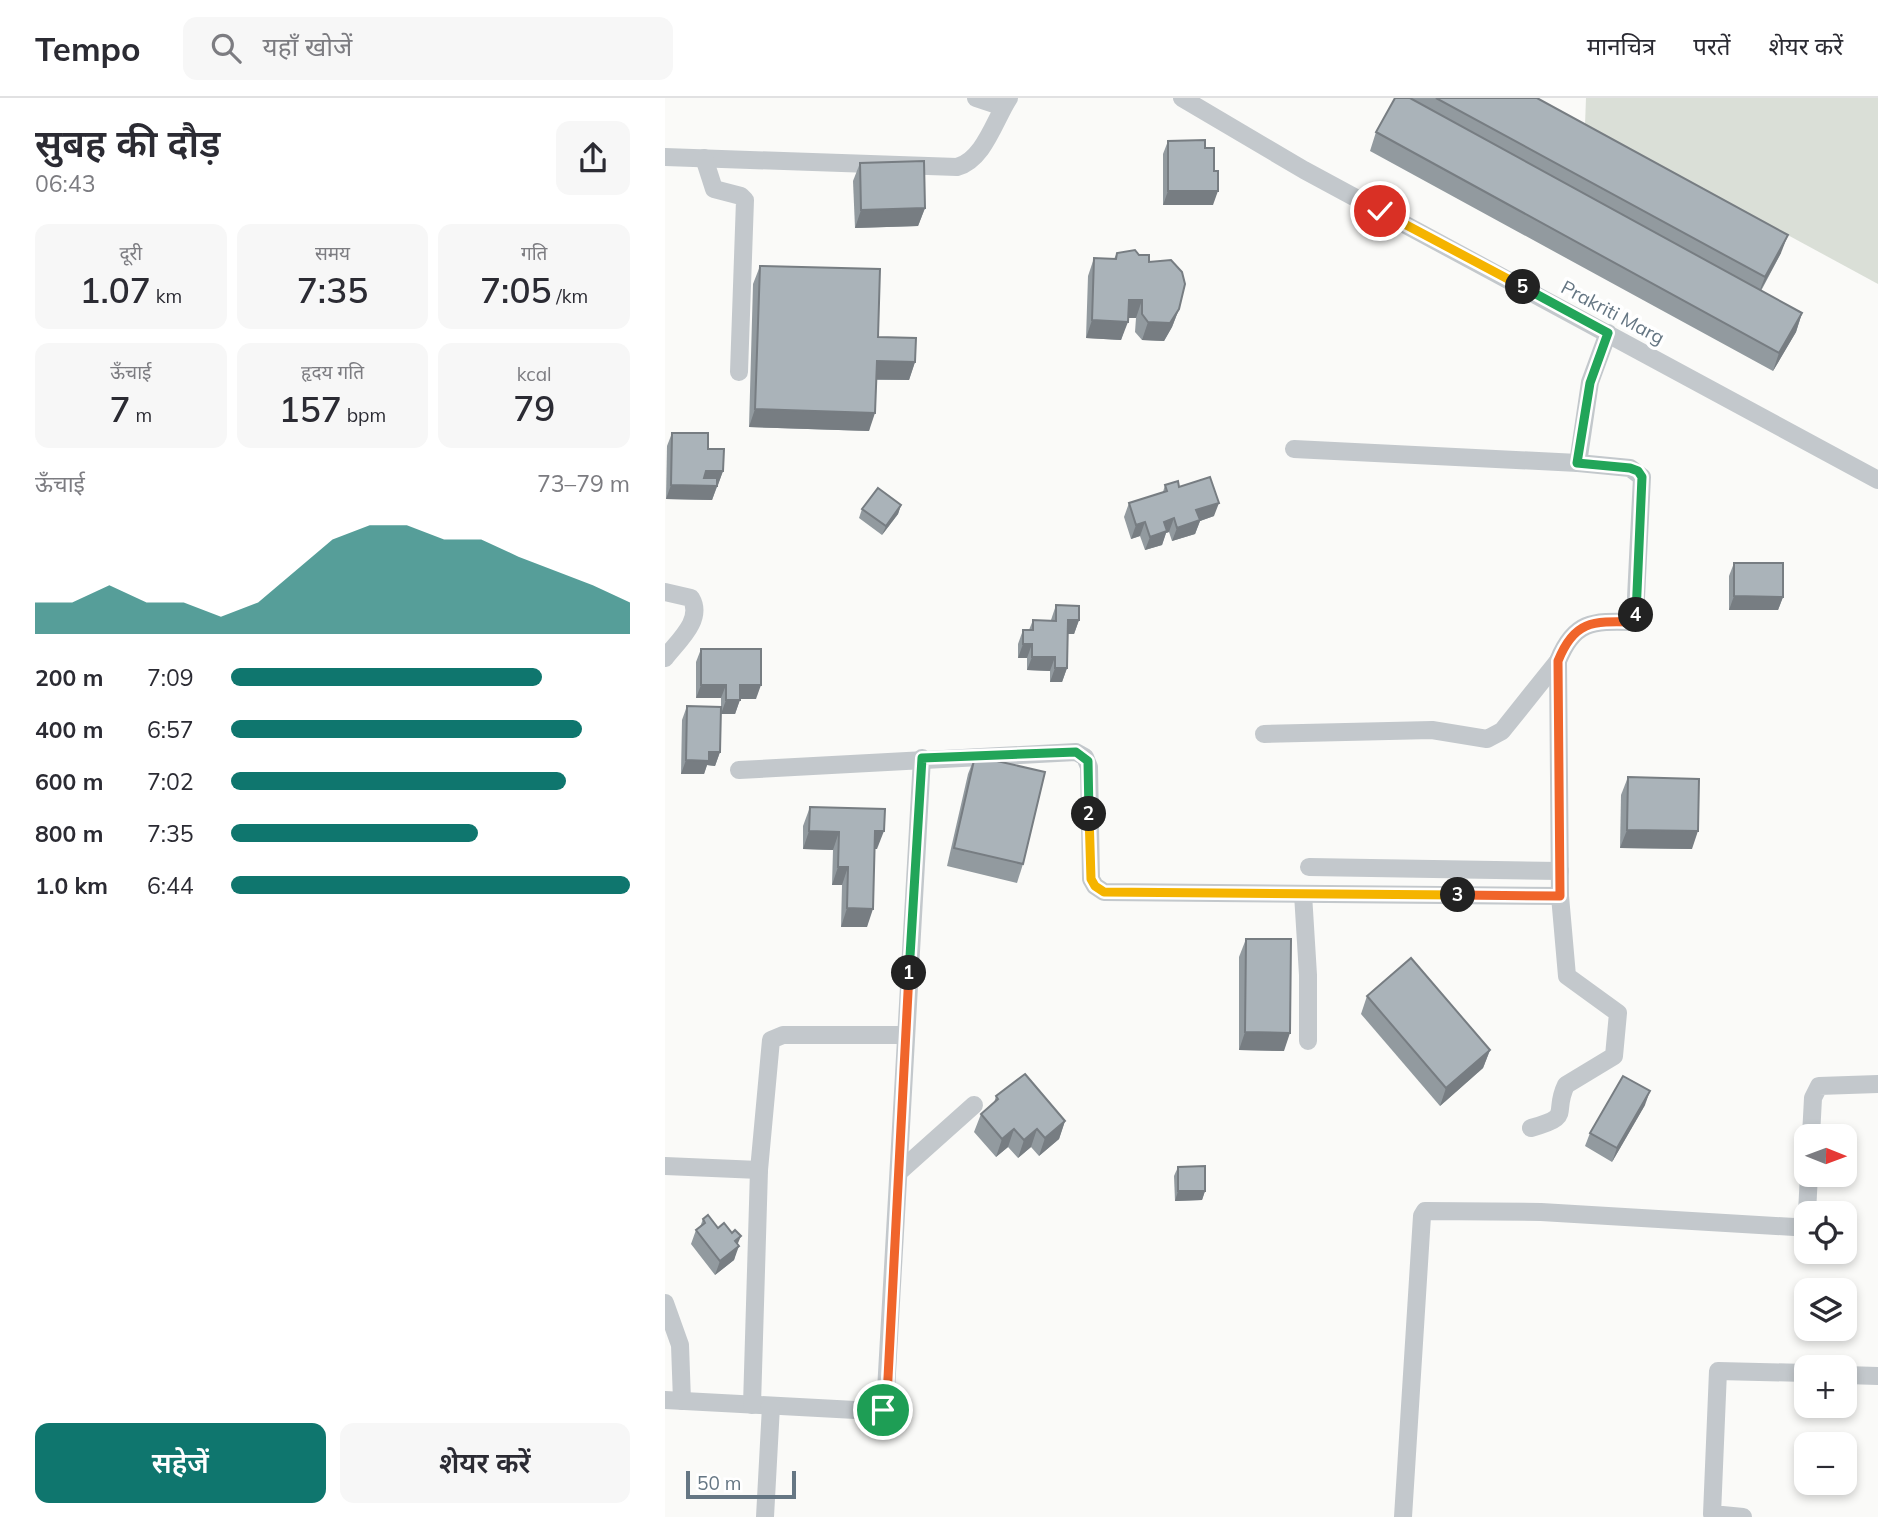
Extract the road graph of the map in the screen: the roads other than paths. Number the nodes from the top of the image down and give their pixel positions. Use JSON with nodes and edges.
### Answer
{"nodes":[{"id":1,"x":976,"y":98,"type":"edge"},
{"id":2,"x":1182,"y":98,"type":"edge"},
{"id":3,"x":1006,"y":103,"type":"edge"},
{"id":4,"x":665,"y":157,"type":"edge"},
{"id":5,"x":704,"y":158,"type":"junction"},
{"id":6,"x":1608,"y":333,"type":"junction"},
{"id":7,"x":739,"y":372,"type":"dead end"},
{"id":8,"x":1294,"y":449,"type":"dead end"},
{"id":9,"x":1577,"y":463,"type":"junction"},
{"id":10,"x":1878,"y":480,"type":"edge"},
{"id":11,"x":665,"y":592,"type":"edge"},
{"id":12,"x":665,"y":658,"type":"edge"},
{"id":13,"x":1558,"y":661,"type":"junction"},
{"id":14,"x":1263,"y":734,"type":"dead end"},
{"id":15,"x":922,"y":758,"type":"junction"},
{"id":16,"x":739,"y":770,"type":"dead end"},
{"id":17,"x":1309,"y":867,"type":"dead end"},
{"id":18,"x":1560,"y":872,"type":"junction"},
{"id":19,"x":1303,"y":894,"type":"junction"},
{"id":20,"x":1560,"y":896,"type":"junction"},
{"id":21,"x":906,"y":1035,"type":"junction"},
{"id":22,"x":1308,"y":1041,"type":"dead end"},
{"id":23,"x":1878,"y":1084,"type":"edge"},
{"id":24,"x":974,"y":1105,"type":"dead end"},
{"id":25,"x":1812,"y":1124,"type":"edge"},
{"id":26,"x":1531,"y":1128,"type":"dead end"},
{"id":27,"x":665,"y":1167,"type":"edge"},
{"id":28,"x":759,"y":1170,"type":"junction"},
{"id":29,"x":899,"y":1172,"type":"junction"},
{"id":30,"x":1794,"y":1227,"type":"edge"},
{"id":31,"x":665,"y":1303,"type":"edge"},
{"id":32,"x":1794,"y":1373,"type":"edge"},
{"id":33,"x":1857,"y":1375,"type":"edge"},
{"id":34,"x":1878,"y":1376,"type":"edge"},
{"id":35,"x":674,"y":1401,"type":"edge"},
{"id":36,"x":752,"y":1405,"type":"junction"},
{"id":37,"x":771,"y":1406,"type":"junction"},
{"id":38,"x":765,"y":1517,"type":"edge"},
{"id":39,"x":1403,"y":1517,"type":"edge"},
{"id":40,"x":1743,"y":1517,"type":"edge"}],
"edges":[{"from":1,"to":3,"type":"street"},
{"from":2,"to":6,"type":"street","name":"Prakriti Marg"},
{"from":3,"to":5,"type":"street"},
{"from":4,"to":5,"type":"street"},
{"from":5,"to":7,"type":"street"},
{"from":6,"to":9,"type":"street"},
{"from":6,"to":10,"type":"street","name":"Prakriti Marg"},
{"from":8,"to":9,"type":"street"},
{"from":9,"to":13,"type":"street"},
{"from":11,"to":12,"type":"street"},
{"from":13,"to":14,"type":"street"},
{"from":13,"to":18,"type":"street"},
{"from":15,"to":16,"type":"street"},
{"from":15,"to":19,"type":"street"},
{"from":15,"to":21,"type":"street"},
{"from":17,"to":18,"type":"street"},
{"from":18,"to":20,"type":"street"},
{"from":19,"to":20,"type":"street"},
{"from":19,"to":22,"type":"street"},
{"from":20,"to":26,"type":"street"},
{"from":21,"to":28,"type":"street"},
{"from":21,"to":29,"type":"street"},
{"from":23,"to":25,"type":"street"},
{"from":24,"to":29,"type":"street"},
{"from":27,"to":28,"type":"street"},
{"from":28,"to":36,"type":"street"},
{"from":29,"to":37,"type":"street"},
{"from":30,"to":39,"type":"street"},
{"from":31,"to":35,"type":"street"},
{"from":32,"to":40,"type":"street"},
{"from":33,"to":34,"type":"street"},
{"from":35,"to":36,"type":"street"},
{"from":36,"to":37,"type":"street"},
{"from":37,"to":38,"type":"street"}]}
